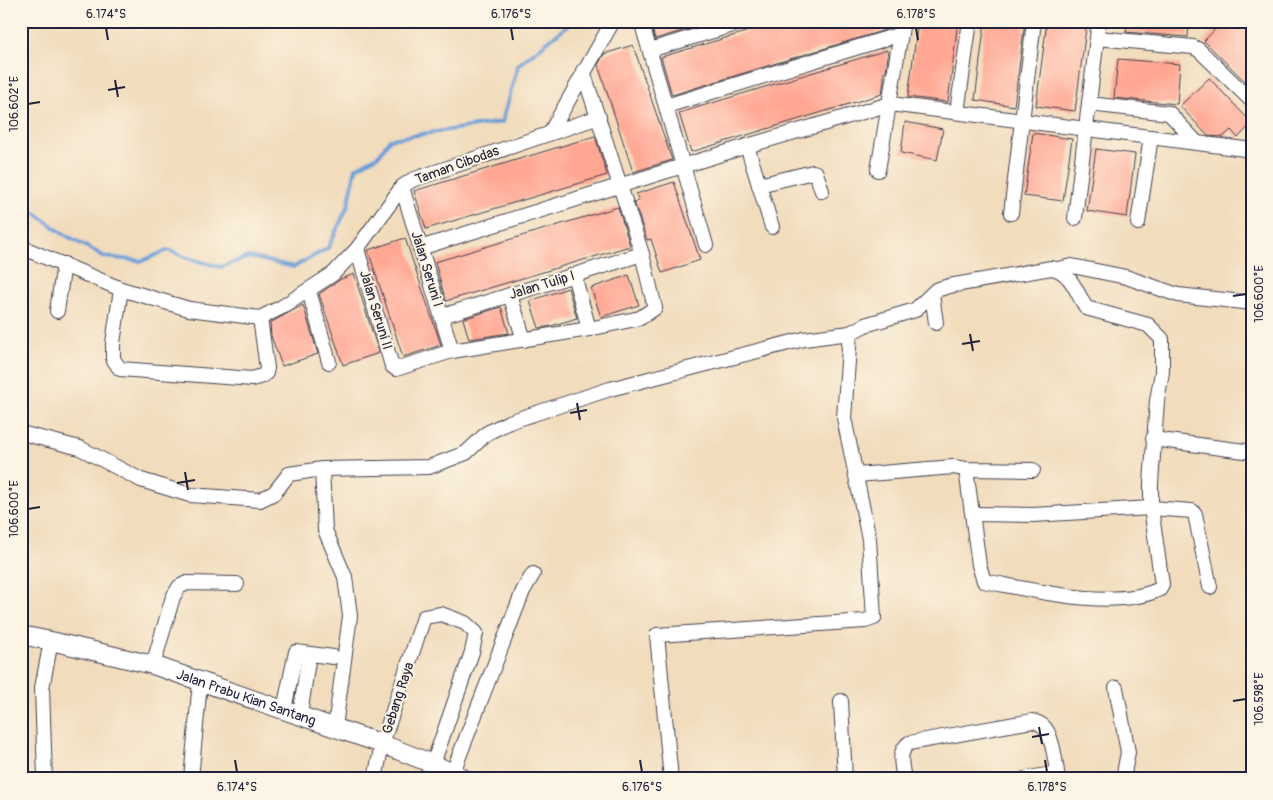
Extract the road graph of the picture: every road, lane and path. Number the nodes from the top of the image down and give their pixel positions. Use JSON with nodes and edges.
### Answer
{"nodes":[{"id":1,"x":613,"y":21,"type":"edge"},
{"id":2,"x":641,"y":21,"type":"edge"},
{"id":3,"x":746,"y":21,"type":"edge"},
{"id":4,"x":970,"y":21,"type":"edge"},
{"id":5,"x":1034,"y":21,"type":"edge"},
{"id":6,"x":1099,"y":21,"type":"edge"},
{"id":7,"x":902,"y":28,"type":"edge"},
{"id":8,"x":1097,"y":38,"type":"junction"},
{"id":9,"x":650,"y":50,"type":"junction"},
{"id":10,"x":584,"y":71,"type":"junction"},
{"id":11,"x":1252,"y":101,"type":"edge"},
{"id":12,"x":890,"y":104,"type":"junction"},
{"id":13,"x":1089,"y":104,"type":"junction"},
{"id":14,"x":666,"y":106,"type":"junction"},
{"id":15,"x":957,"y":112,"type":"junction"},
{"id":16,"x":600,"y":117,"type":"junction"},
{"id":17,"x":1022,"y":120,"type":"junction"},
{"id":18,"x":1086,"y":129,"type":"junction"},
{"id":19,"x":550,"y":133,"type":"junction"},
{"id":20,"x":1151,"y":137,"type":"junction"},
{"id":21,"x":1197,"y":143,"type":"junction"},
{"id":22,"x":748,"y":146,"type":"junction"},
{"id":23,"x":1252,"y":150,"type":"edge"},
{"id":24,"x":683,"y":166,"type":"junction"},
{"id":25,"x":878,"y":170,"type":"dead end"},
{"id":26,"x":759,"y":185,"type":"junction"},
{"id":27,"x":621,"y":186,"type":"junction"},
{"id":28,"x":402,"y":187,"type":"junction"},
{"id":29,"x":822,"y":191,"type":"dead end"},
{"id":30,"x":1011,"y":213,"type":"dead end"},
{"id":31,"x":1075,"y":218,"type":"dead end"},
{"id":32,"x":1138,"y":223,"type":"dead end"},
{"id":33,"x":772,"y":227,"type":"dead end"},
{"id":34,"x":706,"y":245,"type":"dead end"},
{"id":35,"x":21,"y":247,"type":"edge"},
{"id":36,"x":420,"y":248,"type":"junction"},
{"id":37,"x":358,"y":249,"type":"junction"},
{"id":38,"x":642,"y":254,"type":"junction"},
{"id":39,"x":64,"y":264,"type":"junction"},
{"id":40,"x":1058,"y":269,"type":"junction"},
{"id":41,"x":574,"y":275,"type":"junction"},
{"id":42,"x":121,"y":289,"type":"junction"},
{"id":43,"x":309,"y":291,"type":"junction"},
{"id":44,"x":932,"y":294,"type":"junction"},
{"id":45,"x":510,"y":295,"type":"junction"},
{"id":46,"x":1252,"y":303,"type":"edge"},
{"id":47,"x":57,"y":312,"type":"dead end"},
{"id":48,"x":442,"y":316,"type":"junction"},
{"id":49,"x":260,"y":318,"type":"junction"},
{"id":50,"x":936,"y":323,"type":"dead end"},
{"id":51,"x":589,"y":329,"type":"junction"},
{"id":52,"x":850,"y":333,"type":"junction"},
{"id":53,"x":524,"y":340,"type":"junction"},
{"id":54,"x":452,"y":351,"type":"junction"},
{"id":55,"x":329,"y":362,"type":"dead end"},
{"id":56,"x":21,"y":433,"type":"edge"},
{"id":57,"x":1153,"y":438,"type":"junction"},
{"id":58,"x":1252,"y":452,"type":"edge"},
{"id":59,"x":322,"y":469,"type":"junction"},
{"id":60,"x":966,"y":469,"type":"junction"},
{"id":61,"x":1033,"y":470,"type":"dead end"},
{"id":62,"x":857,"y":475,"type":"junction"},
{"id":63,"x":1151,"y":508,"type":"junction"},
{"id":64,"x":973,"y":514,"type":"junction"},
{"id":65,"x":533,"y":574,"type":"dead end"},
{"id":66,"x":237,"y":584,"type":"dead end"},
{"id":67,"x":1210,"y":587,"type":"dead end"},
{"id":68,"x":21,"y":636,"type":"edge"},
{"id":69,"x":51,"y":640,"type":"junction"},
{"id":70,"x":333,"y":657,"type":"dead end"},
{"id":71,"x":153,"y":665,"type":"junction"},
{"id":72,"x":200,"y":682,"type":"junction"},
{"id":73,"x":1116,"y":688,"type":"dead end"},
{"id":74,"x":841,"y":702,"type":"dead end"},
{"id":75,"x":292,"y":712,"type":"junction"},
{"id":76,"x":335,"y":727,"type":"junction"},
{"id":77,"x":382,"y":744,"type":"junction"},
{"id":78,"x":433,"y":764,"type":"junction"},
{"id":79,"x":459,"y":776,"type":"edge"},
{"id":80,"x":1058,"y":776,"type":"edge"},
{"id":81,"x":45,"y":779,"type":"edge"},
{"id":82,"x":191,"y":779,"type":"edge"},
{"id":83,"x":375,"y":779,"type":"edge"},
{"id":84,"x":671,"y":779,"type":"edge"},
{"id":85,"x":845,"y":779,"type":"edge"},
{"id":86,"x":904,"y":779,"type":"edge"},
{"id":87,"x":1024,"y":779,"type":"edge"},
{"id":88,"x":1123,"y":779,"type":"edge"}],
"edges":[{"from":1,"to":10,"type":"street"},
{"from":2,"to":9,"type":"street"},
{"from":3,"to":9,"type":"street"},
{"from":4,"to":15,"type":"street"},
{"from":5,"to":17,"type":"street"},
{"from":6,"to":8,"type":"street"},
{"from":7,"to":12,"type":"street"},
{"from":7,"to":14,"type":"street"},
{"from":8,"to":11,"type":"street"},
{"from":8,"to":13,"type":"street"},
{"from":9,"to":14,"type":"street"},
{"from":10,"to":16,"type":"street"},
{"from":10,"to":19,"type":"street"},
{"from":12,"to":15,"type":"street"},
{"from":12,"to":22,"type":"street"},
{"from":12,"to":25,"type":"street"},
{"from":13,"to":18,"type":"street"},
{"from":13,"to":21,"type":"street"},
{"from":14,"to":24,"type":"street"},
{"from":15,"to":17,"type":"street"},
{"from":16,"to":19,"type":"street","name":"Taman Cibodas"},
{"from":16,"to":27,"type":"street"},
{"from":17,"to":18,"type":"street"},
{"from":17,"to":30,"type":"street"},
{"from":18,"to":20,"type":"street"},
{"from":18,"to":31,"type":"street"},
{"from":19,"to":28,"type":"street","name":"Taman Cibodas"},
{"from":20,"to":21,"type":"street"},
{"from":20,"to":32,"type":"street"},
{"from":21,"to":23,"type":"street"},
{"from":22,"to":24,"type":"street"},
{"from":22,"to":26,"type":"street"},
{"from":24,"to":27,"type":"street"},
{"from":24,"to":34,"type":"street"},
{"from":26,"to":29,"type":"street"},
{"from":26,"to":33,"type":"street"},
{"from":27,"to":36,"type":"street"},
{"from":27,"to":38,"type":"street"},
{"from":28,"to":36,"type":"street","name":"Jalan Seruni I"},
{"from":28,"to":37,"type":"street","name":"Taman Cibodas"},
{"from":35,"to":39,"type":"street"},
{"from":36,"to":48,"type":"street","name":"Jalan Seruni I"},
{"from":37,"to":43,"type":"street","name":"Taman Cibodas"},
{"from":37,"to":54,"type":"street","name":"Jalan Seruni II"},
{"from":38,"to":41,"type":"street","name":"Jalan Tulip I"},
{"from":38,"to":51,"type":"street"},
{"from":39,"to":42,"type":"street"},
{"from":39,"to":47,"type":"street"},
{"from":40,"to":44,"type":"street"},
{"from":40,"to":46,"type":"street"},
{"from":40,"to":57,"type":"street"},
{"from":41,"to":45,"type":"street","name":"Jalan Tulip I"},
{"from":41,"to":51,"type":"street"},
{"from":42,"to":49,"type":"street"},
{"from":42,"to":49,"type":"street"},
{"from":43,"to":49,"type":"street","name":"Taman Cibodas"},
{"from":43,"to":55,"type":"street"},
{"from":44,"to":50,"type":"street"},
{"from":44,"to":52,"type":"street"},
{"from":45,"to":48,"type":"street","name":"Jalan Tulip I"},
{"from":45,"to":53,"type":"street"},
{"from":48,"to":54,"type":"street","name":"Jalan Seruni I"},
{"from":51,"to":53,"type":"street"},
{"from":52,"to":59,"type":"street"},
{"from":52,"to":62,"type":"street"},
{"from":53,"to":54,"type":"street"},
{"from":56,"to":59,"type":"street"},
{"from":57,"to":58,"type":"street"},
{"from":57,"to":63,"type":"street"},
{"from":59,"to":76,"type":"street"},
{"from":60,"to":61,"type":"street"},
{"from":60,"to":62,"type":"street"},
{"from":60,"to":64,"type":"street"},
{"from":62,"to":84,"type":"street"},
{"from":63,"to":64,"type":"street"},
{"from":63,"to":64,"type":"street"},
{"from":63,"to":67,"type":"street"},
{"from":65,"to":79,"type":"street"},
{"from":66,"to":71,"type":"street"},
{"from":68,"to":69,"type":"main road","name":"Jalan Prabu Kian Santang"},
{"from":69,"to":71,"type":"main road","name":"Jalan Prabu Kian Santang"},
{"from":69,"to":81,"type":"street"},
{"from":70,"to":75,"type":"street"},
{"from":71,"to":72,"type":"main road","name":"Jalan Prabu Kian Santang"},
{"from":72,"to":75,"type":"main road","name":"Jalan Prabu Kian Santang"},
{"from":72,"to":82,"type":"street"},
{"from":73,"to":88,"type":"street"},
{"from":74,"to":85,"type":"street"},
{"from":75,"to":76,"type":"main road","name":"Jalan Prabu Kian Santang"},
{"from":76,"to":77,"type":"main road","name":"Jalan Prabu Kian Santang"},
{"from":77,"to":78,"type":"main road","name":"Jalan Prabu Kian Santang"},
{"from":77,"to":78,"type":"street","name":"Gebang Raya"},
{"from":77,"to":83,"type":"street","name":"Gebang Raya"},
{"from":78,"to":79,"type":"main road","name":"Jalan Prabu Kian Santang"},
{"from":80,"to":86,"type":"street"},
{"from":80,"to":87,"type":"street"}]}
